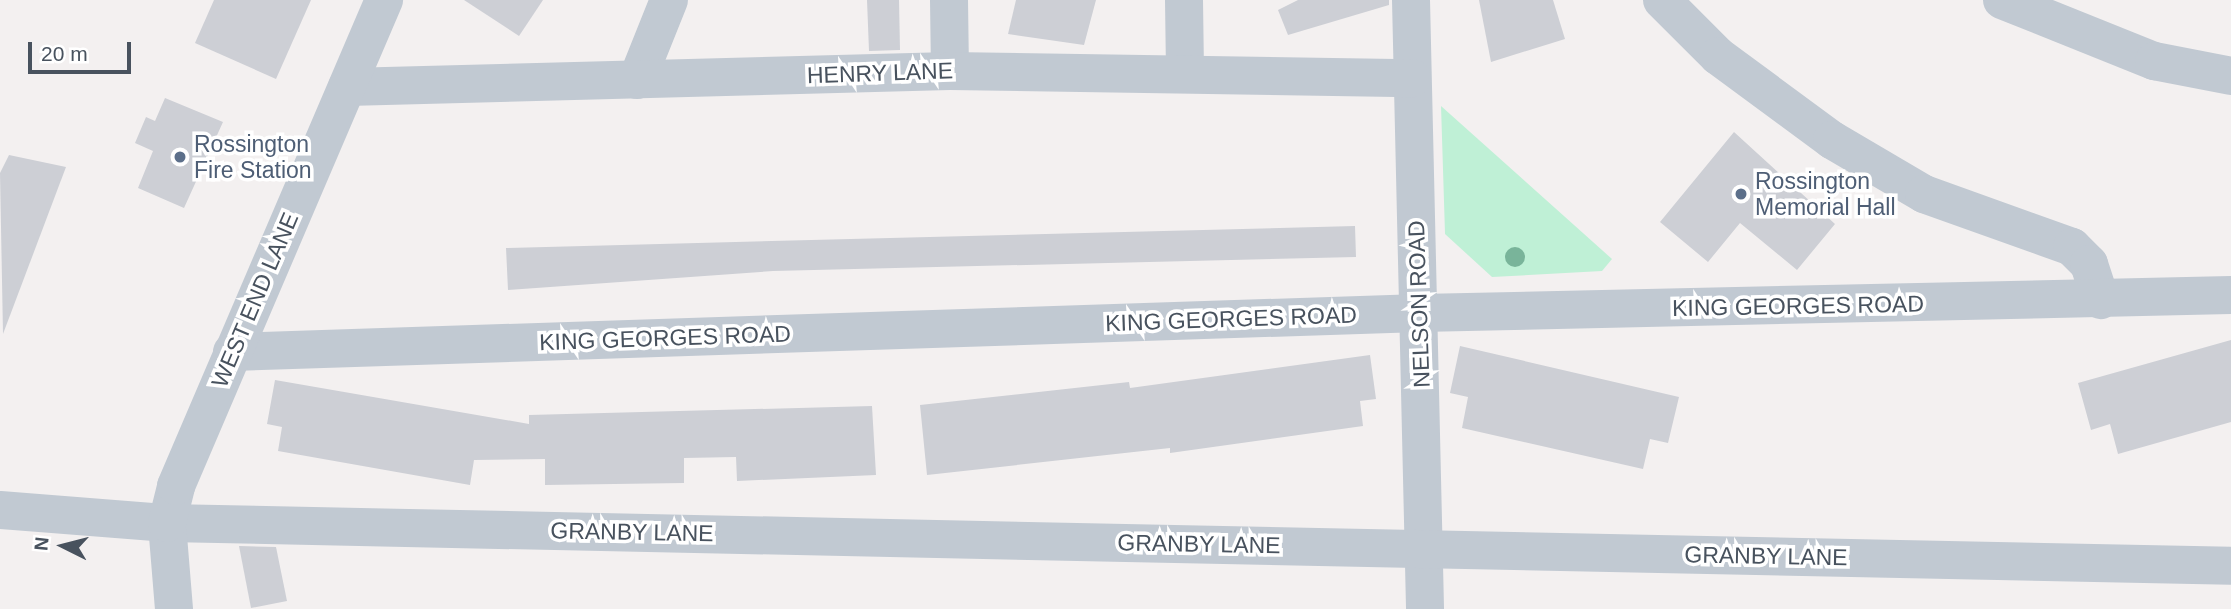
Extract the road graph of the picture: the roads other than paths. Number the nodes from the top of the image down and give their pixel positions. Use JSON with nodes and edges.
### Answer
{"nodes":[{"id":1,"x":384,"y":0,"type":"edge"},
{"id":2,"x":669,"y":0,"type":"edge"},
{"id":3,"x":949,"y":0,"type":"edge"},
{"id":4,"x":1184,"y":0,"type":"edge"},
{"id":5,"x":1411,"y":0,"type":"edge"},
{"id":6,"x":1661,"y":0,"type":"edge"},
{"id":7,"x":2002,"y":0,"type":"edge"},
{"id":8,"x":950,"y":71,"type":"junction"},
{"id":9,"x":1185,"y":72,"type":"junction"},
{"id":10,"x":2231,"y":76,"type":"edge"},
{"id":11,"x":1412,"y":78,"type":"junction"},
{"id":12,"x":637,"y":80,"type":"junction"},
{"id":13,"x":347,"y":87,"type":"junction"},
{"id":14,"x":2231,"y":295,"type":"edge"},
{"id":15,"x":2101,"y":300,"type":"junction"},
{"id":16,"x":1420,"y":313,"type":"junction"},
{"id":17,"x":232,"y":352,"type":"junction"},
{"id":18,"x":0,"y":510,"type":"edge"},
{"id":19,"x":167,"y":523,"type":"junction"},
{"id":20,"x":1426,"y":549,"type":"junction"},
{"id":21,"x":2231,"y":566,"type":"edge"},
{"id":22,"x":174,"y":609,"type":"edge"},
{"id":23,"x":1425,"y":609,"type":"edge"}],
"edges":[{"from":1,"to":13,"type":"street","name":"WEST END LANE"},
{"from":2,"to":12,"type":"street"},
{"from":3,"to":8,"type":"street"},
{"from":4,"to":9,"type":"street"},
{"from":5,"to":11,"type":"street","name":"NELSON ROAD"},
{"from":6,"to":15,"type":"street"},
{"from":7,"to":10,"type":"street"},
{"from":8,"to":9,"type":"street","name":"HENRY LANE"},
{"from":8,"to":12,"type":"street","name":"HENRY LANE"},
{"from":9,"to":11,"type":"street","name":"HENRY LANE"},
{"from":11,"to":16,"type":"street","name":"NELSON ROAD"},
{"from":12,"to":13,"type":"street","name":"HENRY LANE"},
{"from":13,"to":17,"type":"street","name":"WEST END LANE"},
{"from":14,"to":15,"type":"street","name":"KING GEORGES ROAD"},
{"from":15,"to":16,"type":"street","name":"KING GEORGES ROAD"},
{"from":16,"to":17,"type":"street","name":"KING GEORGES ROAD"},
{"from":16,"to":20,"type":"street","name":"NELSON ROAD"},
{"from":17,"to":19,"type":"street","name":"WEST END LANE"},
{"from":18,"to":19,"type":"street","name":"GRANBY LANE"},
{"from":19,"to":20,"type":"street","name":"GRANBY LANE"},
{"from":19,"to":22,"type":"street","name":"WEST END LANE"},
{"from":20,"to":21,"type":"street","name":"GRANBY LANE"},
{"from":20,"to":23,"type":"street","name":"NELSON ROAD"}]}
